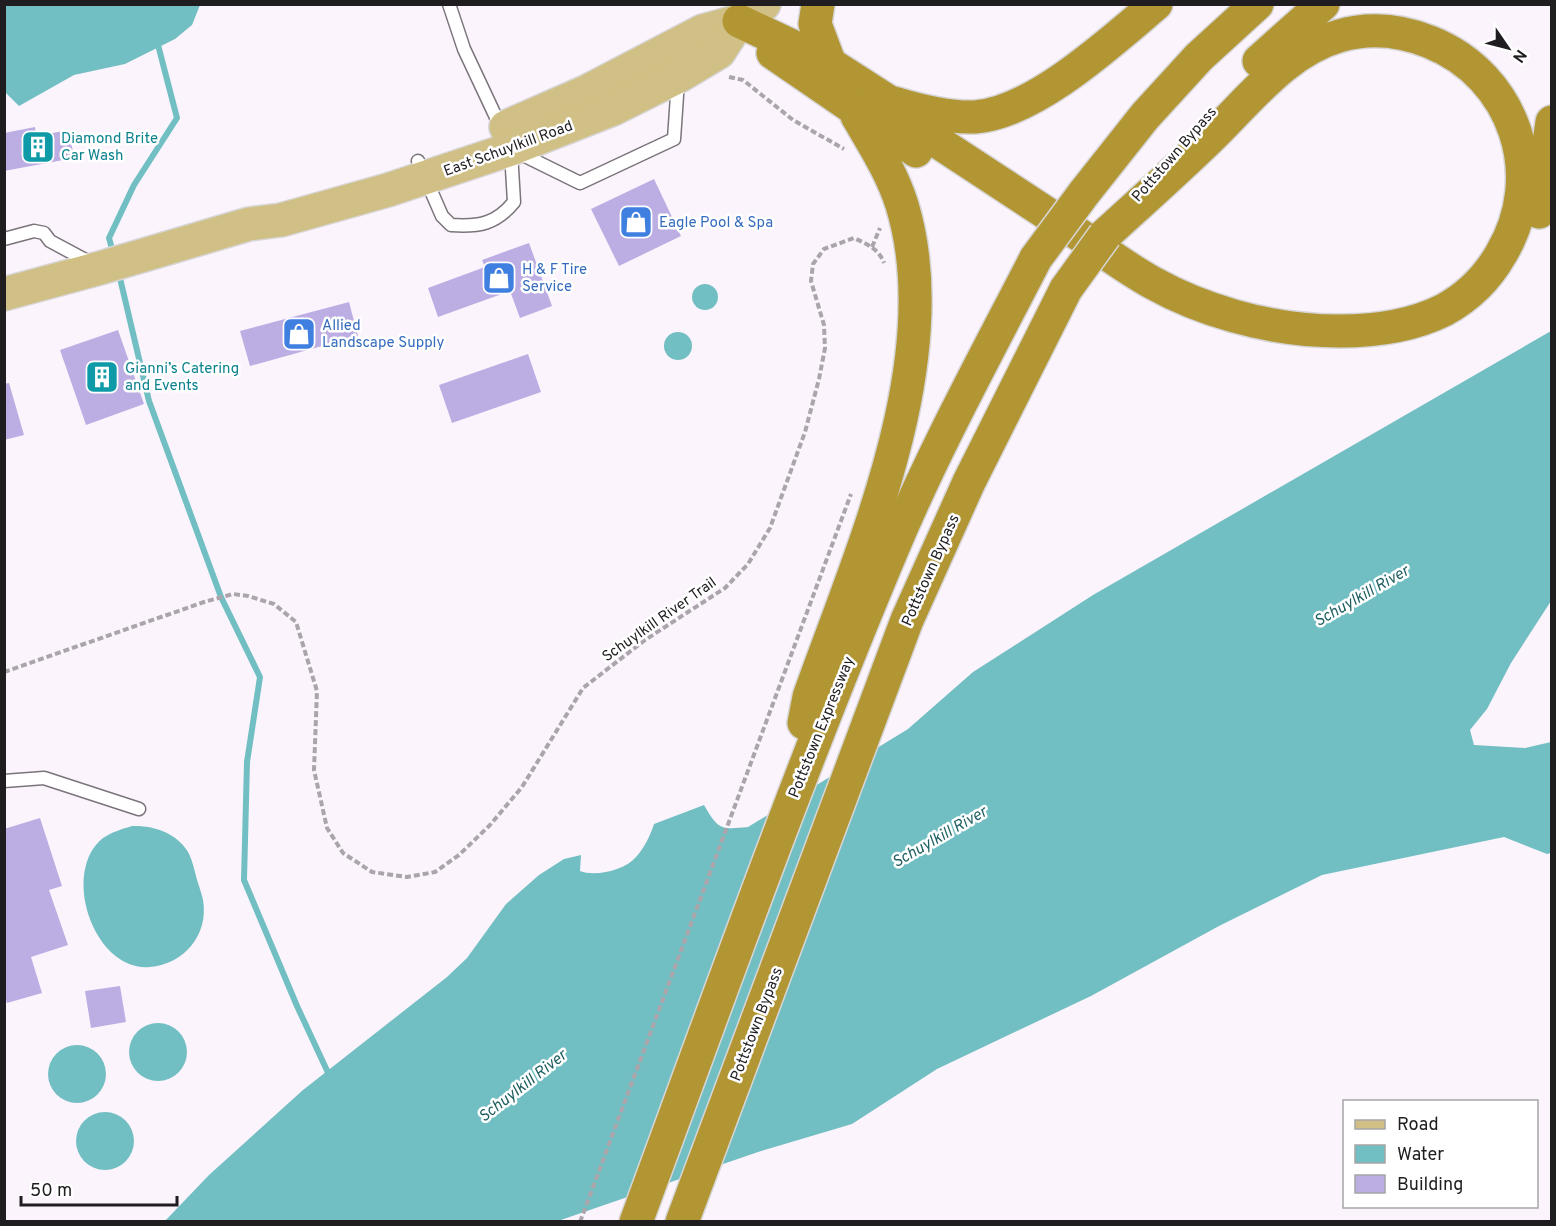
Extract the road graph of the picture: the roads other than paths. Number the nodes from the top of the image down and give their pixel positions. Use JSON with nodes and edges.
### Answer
{"nodes":[{"id":1,"x":449,"y":4,"type":"edge"},
{"id":2,"x":818,"y":4,"type":"edge"},
{"id":3,"x":1155,"y":4,"type":"edge"},
{"id":4,"x":1257,"y":4,"type":"edge"},
{"id":5,"x":1323,"y":4,"type":"edge"},
{"id":6,"x":752,"y":13,"type":"edge"},
{"id":7,"x":830,"y":64,"type":"junction"},
{"id":8,"x":688,"y":70,"type":"junction"},
{"id":9,"x":886,"y":100,"type":"junction"},
{"id":10,"x":853,"y":109,"type":"junction"},
{"id":11,"x":1551,"y":122,"type":"edge"},
{"id":12,"x":506,"y":139,"type":"junction"},
{"id":13,"x":422,"y":169,"type":"junction"},
{"id":14,"x":1105,"y":235,"type":"junction"},
{"id":15,"x":4,"y":239,"type":"edge"},
{"id":16,"x":100,"y":268,"type":"junction"},
{"id":17,"x":4,"y":294,"type":"edge"},
{"id":18,"x":4,"y":781,"type":"edge"},
{"id":19,"x":139,"y":809,"type":"dead end"},
{"id":20,"x":787,"y":810,"type":"junction"},
{"id":21,"x":636,"y":1221,"type":"edge"},
{"id":22,"x":682,"y":1221,"type":"edge"}],
"edges":[{"from":1,"to":12,"type":"lane"},
{"from":2,"to":7,"type":"highway"},
{"from":3,"to":9,"type":"highway"},
{"from":4,"to":20,"type":"highway","name":"Pottstown Expressway","bridge":true},
{"from":5,"to":14,"type":"highway","name":"Pottstown Bypass"},
{"from":6,"to":7,"type":"highway"},
{"from":6,"to":8,"type":"main road","name":"East Schuylkill Road"},
{"from":6,"to":10,"type":"highway"},
{"from":6,"to":12,"type":"main road","name":"East Schuylkill Road"},
{"from":7,"to":9,"type":"highway"},
{"from":8,"to":12,"type":"main road","name":"East Schuylkill Road"},
{"from":8,"to":12,"type":"lane"},
{"from":9,"to":14,"type":"highway"},
{"from":10,"to":11,"type":"highway"},
{"from":10,"to":20,"type":"highway"},
{"from":12,"to":13,"type":"main road","name":"East Schuylkill Road"},
{"from":12,"to":13,"type":"lane"},
{"from":13,"to":16,"type":"main road","name":"East Schuylkill Road"},
{"from":14,"to":22,"type":"highway","name":"Pottstown Bypass","bridge":true},
{"from":15,"to":16,"type":"lane"},
{"from":16,"to":17,"type":"main road","name":"East Schuylkill Road"},
{"from":18,"to":19,"type":"lane"},
{"from":20,"to":21,"type":"highway"}]}
